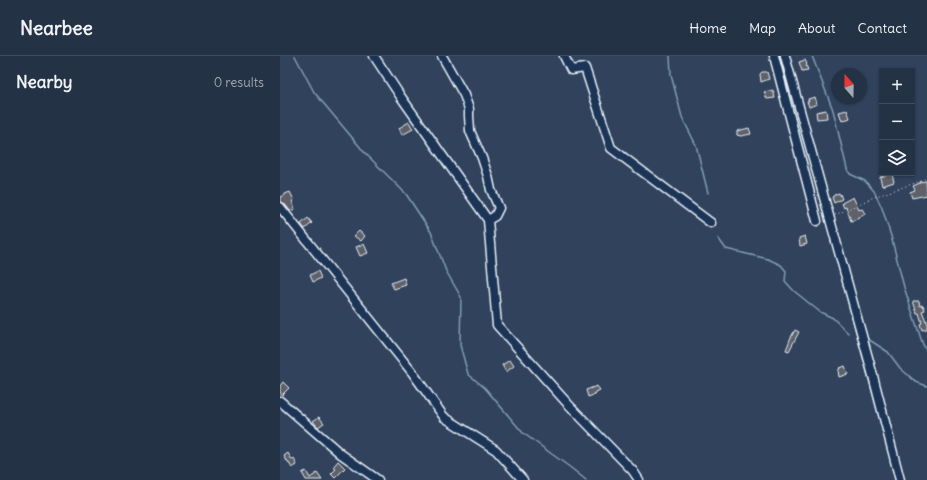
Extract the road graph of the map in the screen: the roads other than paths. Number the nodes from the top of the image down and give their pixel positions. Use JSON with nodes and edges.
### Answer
{"nodes":[{"id":1,"x":374,"y":56,"type":"edge"},
{"id":2,"x":442,"y":56,"type":"edge"},
{"id":3,"x":564,"y":56,"type":"edge"},
{"id":4,"x":774,"y":56,"type":"edge"},
{"id":5,"x":785,"y":56,"type":"edge"},
{"id":6,"x":280,"y":207,"type":"edge"},
{"id":7,"x":488,"y":220,"type":"junction"},
{"id":8,"x":818,"y":221,"type":"dead end"},
{"id":9,"x":711,"y":223,"type":"dead end"},
{"id":10,"x":280,"y":401,"type":"edge"},
{"id":11,"x":378,"y":480,"type":"edge"},
{"id":12,"x":523,"y":480,"type":"edge"},
{"id":13,"x":639,"y":480,"type":"edge"},
{"id":14,"x":900,"y":480,"type":"edge"}],
"edges":[{"from":1,"to":7,"type":"street"},
{"from":2,"to":7,"type":"street"},
{"from":3,"to":9,"type":"street"},
{"from":4,"to":8,"type":"street"},
{"from":5,"to":14,"type":"street"},
{"from":6,"to":12,"type":"street"},
{"from":7,"to":13,"type":"street"},
{"from":10,"to":11,"type":"street"}]}
